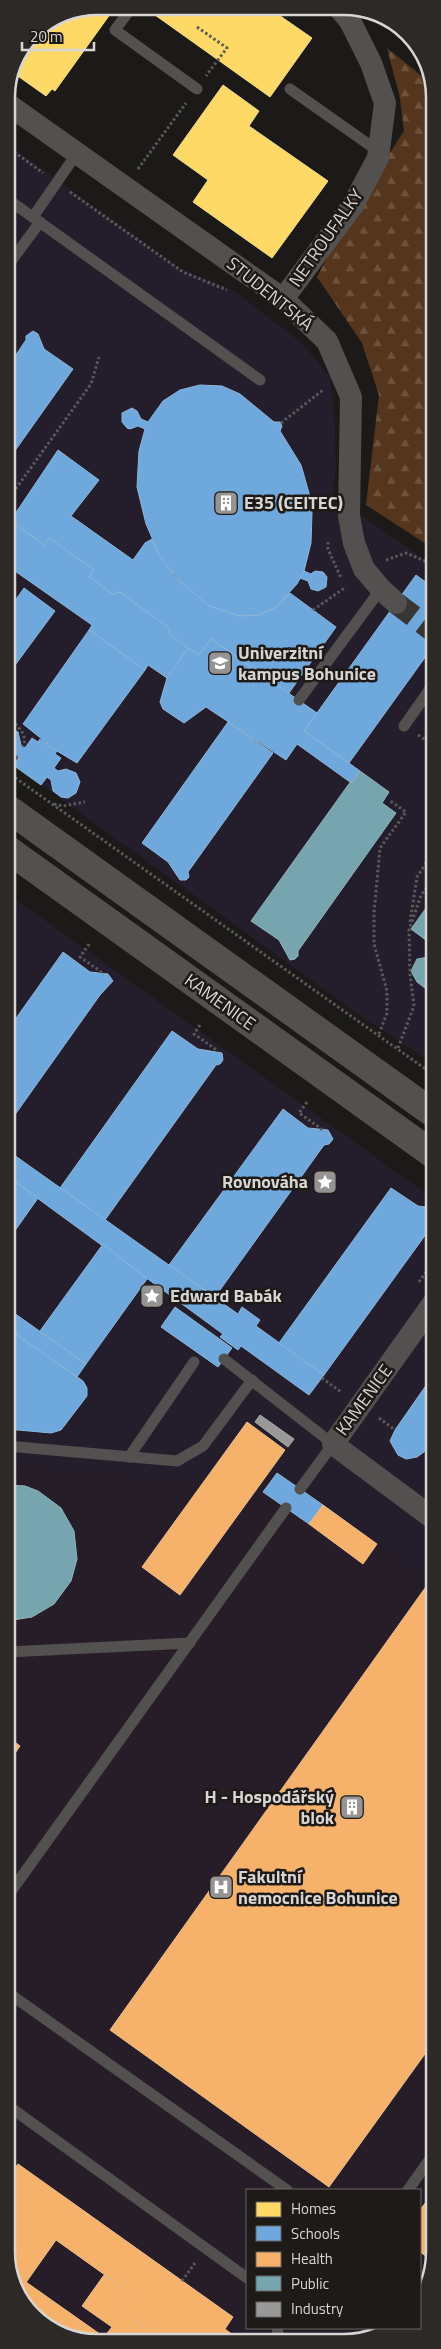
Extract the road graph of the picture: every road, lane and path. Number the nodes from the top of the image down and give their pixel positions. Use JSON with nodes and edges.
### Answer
{"nodes":[{"id":1,"x":126,"y":15,"type":"edge"},
{"id":2,"x":345,"y":15,"type":"edge"},
{"id":3,"x":196,"y":27,"type":"dead end"},
{"id":4,"x":197,"y":89,"type":"junction"},
{"id":5,"x":290,"y":89,"type":"dead end"},
{"id":6,"x":15,"y":109,"type":"edge"},
{"id":7,"x":378,"y":151,"type":"junction"},
{"id":8,"x":15,"y":153,"type":"edge"},
{"id":9,"x":76,"y":153,"type":"junction"},
{"id":10,"x":46,"y":175,"type":"dead end"},
{"id":11,"x":65,"y":188,"type":"dead end"},
{"id":12,"x":126,"y":188,"type":"junction"},
{"id":13,"x":15,"y":204,"type":"edge"},
{"id":14,"x":36,"y":219,"type":"junction"},
{"id":15,"x":15,"y":253,"type":"edge"},
{"id":16,"x":233,"y":292,"type":"dead end"},
{"id":17,"x":283,"y":299,"type":"junction"},
{"id":18,"x":99,"y":357,"type":"dead end"},
{"id":19,"x":342,"y":375,"type":"junction"},
{"id":20,"x":260,"y":380,"type":"dead end"},
{"id":21,"x":281,"y":423,"type":"dead end"},
{"id":22,"x":15,"y":489,"type":"edge"},
{"id":23,"x":426,"y":562,"type":"edge"},
{"id":24,"x":364,"y":569,"type":"junction"},
{"id":25,"x":346,"y":588,"type":"dead end"},
{"id":26,"x":388,"y":596,"type":"joint"},
{"id":27,"x":313,"y":610,"type":"dead end"},
{"id":28,"x":299,"y":700,"type":"dead end"},
{"id":29,"x":426,"y":700,"type":"edge"},
{"id":30,"x":15,"y":724,"type":"edge"},
{"id":31,"x":404,"y":726,"type":"dead end"},
{"id":32,"x":23,"y":747,"type":"dead end"},
{"id":33,"x":17,"y":756,"type":"dead end"},
{"id":34,"x":15,"y":759,"type":"edge"},
{"id":35,"x":15,"y":777,"type":"edge"},
{"id":36,"x":389,"y":800,"type":"dead end"},
{"id":37,"x":15,"y":814,"type":"edge"},
{"id":38,"x":15,"y":855,"type":"edge"},
{"id":39,"x":426,"y":863,"type":"edge"},
{"id":40,"x":426,"y":888,"type":"edge"},
{"id":41,"x":409,"y":930,"type":"junction"},
{"id":42,"x":88,"y":944,"type":"dead end"},
{"id":43,"x":104,"y":974,"type":"dead end"},
{"id":44,"x":200,"y":1025,"type":"dead end"},
{"id":45,"x":379,"y":1034,"type":"junction"},
{"id":46,"x":398,"y":1048,"type":"junction"},
{"id":47,"x":218,"y":1051,"type":"dead end"},
{"id":48,"x":426,"y":1069,"type":"edge"},
{"id":49,"x":307,"y":1102,"type":"dead end"},
{"id":50,"x":426,"y":1108,"type":"edge"},
{"id":51,"x":323,"y":1130,"type":"dead end"},
{"id":52,"x":426,"y":1149,"type":"edge"},
{"id":53,"x":426,"y":1313,"type":"edge"},
{"id":54,"x":224,"y":1359,"type":"dead end"},
{"id":55,"x":194,"y":1362,"type":"dead end"},
{"id":56,"x":252,"y":1380,"type":"junction"},
{"id":57,"x":333,"y":1444,"type":"junction"},
{"id":58,"x":15,"y":1447,"type":"edge"},
{"id":59,"x":129,"y":1457,"type":"junction"},
{"id":60,"x":300,"y":1489,"type":"dead end"},
{"id":61,"x":286,"y":1508,"type":"dead end"},
{"id":62,"x":426,"y":1513,"type":"edge"},
{"id":63,"x":190,"y":1643,"type":"junction"},
{"id":64,"x":15,"y":1652,"type":"edge"},
{"id":65,"x":15,"y":1885,"type":"edge"},
{"id":66,"x":15,"y":1998,"type":"edge"},
{"id":67,"x":15,"y":2111,"type":"edge"},
{"id":68,"x":426,"y":2164,"type":"edge"},
{"id":69,"x":286,"y":2189,"type":"edge"},
{"id":70,"x":409,"y":2189,"type":"edge"},
{"id":71,"x":206,"y":2248,"type":"junction"},
{"id":72,"x":246,"y":2277,"type":"edge"},
{"id":73,"x":182,"y":2281,"type":"dead end"}],
"edges":[{"from":1,"to":4,"type":"lane"},
{"from":2,"to":7,"type":"street","name":"NETROUFALKY"},
{"from":3,"to":4,"type":"path"},
{"from":4,"to":12,"type":"path"},
{"from":5,"to":7,"type":"lane"},
{"from":6,"to":9,"type":"street","name":"STUDENTSKÁ"},
{"from":7,"to":17,"type":"street","name":"NETROUFALKY"},
{"from":8,"to":10,"type":"path"},
{"from":9,"to":12,"type":"street","name":"STUDENTSKÁ"},
{"from":9,"to":14,"type":"lane"},
{"from":11,"to":16,"type":"path"},
{"from":12,"to":17,"type":"street","name":"STUDENTSKÁ"},
{"from":13,"to":14,"type":"lane"},
{"from":14,"to":15,"type":"lane"},
{"from":14,"to":20,"type":"lane"},
{"from":17,"to":19,"type":"street","name":"STUDENTSKÁ"},
{"from":18,"to":22,"type":"path"},
{"from":19,"to":21,"type":"path"},
{"from":19,"to":24,"type":"street","name":"STUDENTSKÁ"},
{"from":23,"to":24,"type":"path"},
{"from":24,"to":26,"type":"street","name":"STUDENTSKÁ"},
{"from":25,"to":27,"type":"path"},
{"from":26,"to":28,"type":"lane"},
{"from":29,"to":31,"type":"lane"},
{"from":30,"to":32,"type":"path"},
{"from":33,"to":34,"type":"path"},
{"from":35,"to":45,"type":"path"},
{"from":36,"to":45,"type":"path"},
{"from":37,"to":50,"type":"street","name":"KAMENICE"},
{"from":38,"to":52,"type":"street","name":"KAMENICE"},
{"from":39,"to":41,"type":"path"},
{"from":40,"to":41,"type":"path"},
{"from":41,"to":46,"type":"path"},
{"from":42,"to":43,"type":"path"},
{"from":44,"to":47,"type":"path"},
{"from":45,"to":46,"type":"path"},
{"from":46,"to":48,"type":"path"},
{"from":49,"to":51,"type":"path"},
{"from":53,"to":57,"type":"street","name":"KAMENICE"},
{"from":54,"to":56,"type":"lane"},
{"from":55,"to":59,"type":"lane"},
{"from":56,"to":57,"type":"lane"},
{"from":56,"to":59,"type":"lane"},
{"from":57,"to":60,"type":"lane"},
{"from":57,"to":62,"type":"street","name":"KAMENICE"},
{"from":58,"to":59,"type":"lane"},
{"from":61,"to":63,"type":"lane"},
{"from":63,"to":64,"type":"lane"},
{"from":63,"to":65,"type":"lane"},
{"from":66,"to":69,"type":"lane"},
{"from":67,"to":71,"type":"lane"},
{"from":68,"to":70,"type":"lane"},
{"from":71,"to":72,"type":"lane"},
{"from":71,"to":73,"type":"path"}]}
